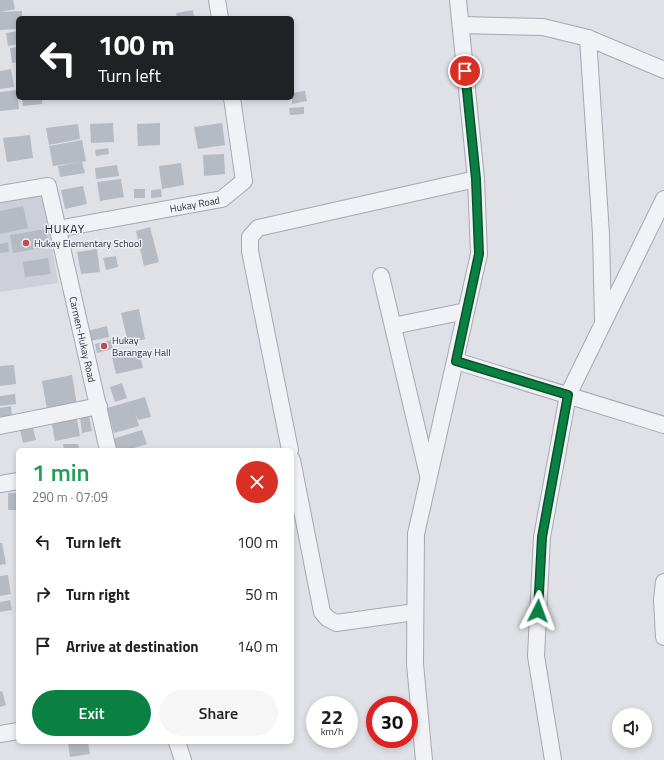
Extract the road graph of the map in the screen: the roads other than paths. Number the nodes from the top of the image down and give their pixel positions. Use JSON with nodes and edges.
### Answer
{"nodes":[{"id":1,"x":217,"y":0,"type":"edge"},
{"id":2,"x":458,"y":0,"type":"edge"},
{"id":3,"x":220,"y":16,"type":"edge"},
{"id":4,"x":461,"y":25,"type":"junction"},
{"id":5,"x":588,"y":38,"type":"junction"},
{"id":6,"x":664,"y":70,"type":"edge"},
{"id":7,"x":232,"y":100,"type":"edge"},
{"id":8,"x":476,"y":179,"type":"junction"},
{"id":9,"x":0,"y":194,"type":"edge"},
{"id":10,"x":664,"y":199,"type":"edge"},
{"id":11,"x":57,"y":230,"type":"junction"},
{"id":12,"x":381,"y":276,"type":"dead end"},
{"id":13,"x":466,"y":312,"type":"junction"},
{"id":14,"x":603,"y":323,"type":"junction"},
{"id":15,"x":393,"y":326,"type":"junction"},
{"id":16,"x":456,"y":361,"type":"junction"},
{"id":17,"x":568,"y":395,"type":"junction"},
{"id":18,"x":99,"y":406,"type":"junction"},
{"id":19,"x":664,"y":424,"type":"edge"},
{"id":20,"x":0,"y":426,"type":"edge"},
{"id":21,"x":108,"y":448,"type":"edge"},
{"id":22,"x":290,"y":448,"type":"edge"},
{"id":23,"x":294,"y":470,"type":"edge"},
{"id":24,"x":428,"y":478,"type":"junction"},
{"id":25,"x":16,"y":481,"type":"edge"},
{"id":26,"x":0,"y":484,"type":"edge"},
{"id":27,"x":664,"y":582,"type":"edge"},
{"id":28,"x":415,"y":612,"type":"junction"},
{"id":29,"x":664,"y":637,"type":"edge"},
{"id":30,"x":16,"y":731,"type":"edge"},
{"id":31,"x":0,"y":734,"type":"edge"},
{"id":32,"x":178,"y":744,"type":"edge"},
{"id":33,"x":183,"y":760,"type":"edge"},
{"id":34,"x":424,"y":760,"type":"edge"},
{"id":35,"x":553,"y":760,"type":"edge"}],
"edges":[{"from":1,"to":3,"type":"street"},
{"from":2,"to":4,"type":"street"},
{"from":4,"to":5,"type":"street"},
{"from":4,"to":8,"type":"street"},
{"from":5,"to":6,"type":"street"},
{"from":5,"to":14,"type":"street"},
{"from":7,"to":11,"type":"street","name":"Hukay Road"},
{"from":8,"to":13,"type":"street"},
{"from":8,"to":22,"type":"street"},
{"from":9,"to":11,"type":"street","name":"Carmen-Hukay Road"},
{"from":10,"to":14,"type":"street"},
{"from":11,"to":18,"type":"street","name":"Carmen-Hukay Road"},
{"from":12,"to":15,"type":"street"},
{"from":13,"to":15,"type":"street"},
{"from":13,"to":16,"type":"street"},
{"from":14,"to":17,"type":"street"},
{"from":15,"to":24,"type":"street"},
{"from":16,"to":17,"type":"street"},
{"from":16,"to":24,"type":"street"},
{"from":17,"to":19,"type":"street"},
{"from":17,"to":35,"type":"street"},
{"from":18,"to":20,"type":"street"},
{"from":18,"to":21,"type":"street","name":"Carmen-Hukay Road"},
{"from":23,"to":28,"type":"street"},
{"from":24,"to":28,"type":"street"},
{"from":25,"to":26,"type":"street"},
{"from":27,"to":29,"type":"street"},
{"from":28,"to":34,"type":"street"},
{"from":30,"to":31,"type":"street"},
{"from":32,"to":33,"type":"street"}]}
